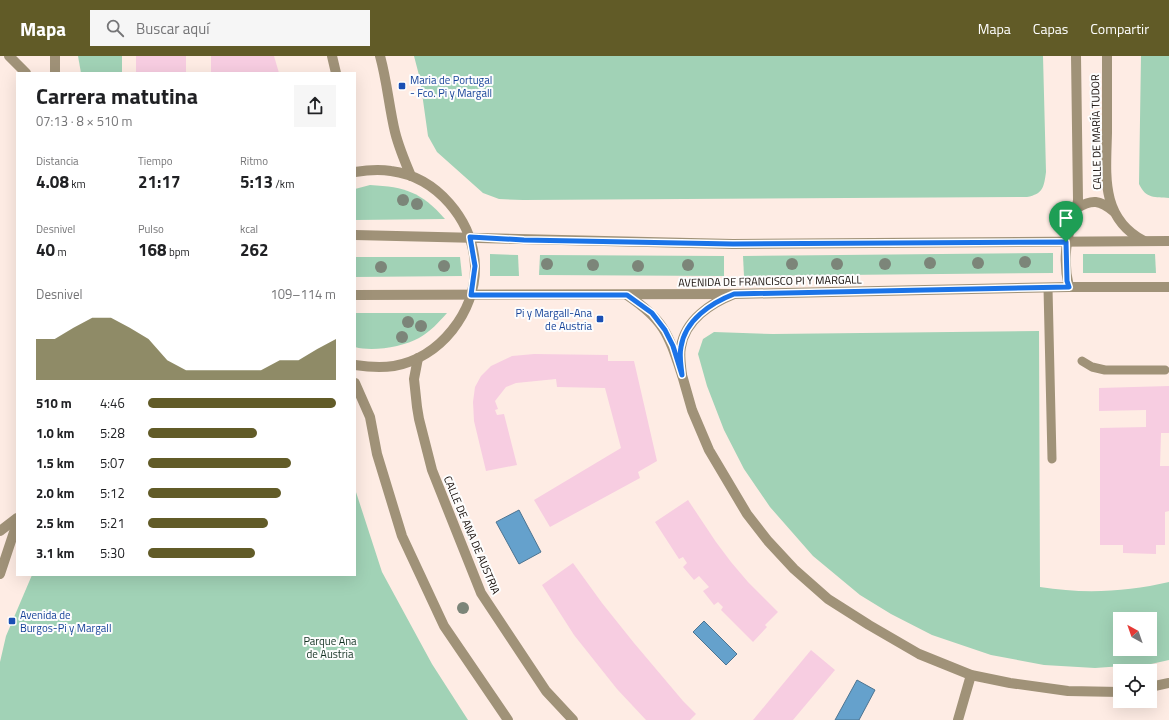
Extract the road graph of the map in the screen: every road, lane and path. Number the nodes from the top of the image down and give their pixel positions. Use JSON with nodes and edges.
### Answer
{"nodes":[{"id":1,"x":9,"y":56,"type":"edge"},
{"id":2,"x":55,"y":56,"type":"edge"},
{"id":3,"x":332,"y":56,"type":"edge"},
{"id":4,"x":380,"y":56,"type":"edge"},
{"id":5,"x":1076,"y":56,"type":"edge"},
{"id":6,"x":1107,"y":56,"type":"edge"},
{"id":7,"x":26,"y":72,"type":"edge"},
{"id":8,"x":55,"y":72,"type":"edge"},
{"id":9,"x":336,"y":72,"type":"edge"},
{"id":10,"x":356,"y":172,"type":"edge"},
{"id":11,"x":411,"y":176,"type":"junction"},
{"id":12,"x":1077,"y":208,"type":"junction"},
{"id":13,"x":1115,"y":212,"type":"junction"},
{"id":14,"x":356,"y":235,"type":"edge"},
{"id":15,"x":470,"y":237,"type":"junction"},
{"id":16,"x":1144,"y":241,"type":"junction"},
{"id":17,"x":1169,"y":241,"type":"edge"},
{"id":18,"x":1066,"y":242,"type":"junction"},
{"id":19,"x":1069,"y":287,"type":"junction"},
{"id":20,"x":1169,"y":287,"type":"edge"},
{"id":21,"x":1048,"y":288,"type":"junction"},
{"id":22,"x":734,"y":294,"type":"junction"},
{"id":23,"x":356,"y":295,"type":"edge"},
{"id":24,"x":471,"y":295,"type":"junction"},
{"id":25,"x":627,"y":295,"type":"junction"},
{"id":26,"x":418,"y":358,"type":"junction"},
{"id":27,"x":1082,"y":361,"type":"dead end"},
{"id":28,"x":356,"y":365,"type":"edge"},
{"id":29,"x":1165,"y":370,"type":"dead end"},
{"id":30,"x":682,"y":375,"type":"junction"},
{"id":31,"x":356,"y":385,"type":"edge"},
{"id":32,"x":1052,"y":460,"type":"dead end"},
{"id":33,"x":16,"y":519,"type":"edge"},
{"id":34,"x":16,"y":526,"type":"edge"},
{"id":35,"x":0,"y":531,"type":"edge"},
{"id":36,"x":0,"y":574,"type":"edge"},
{"id":37,"x":971,"y":675,"type":"junction"},
{"id":38,"x":1169,"y":683,"type":"edge"},
{"id":39,"x":1157,"y":686,"type":"edge"},
{"id":40,"x":1113,"y":692,"type":"edge"},
{"id":41,"x":508,"y":720,"type":"edge"},
{"id":42,"x":573,"y":720,"type":"edge"},
{"id":43,"x":958,"y":720,"type":"edge"}],
"edges":[{"from":1,"to":7,"type":"street"},
{"from":2,"to":8,"type":"street"},
{"from":3,"to":9,"type":"street"},
{"from":4,"to":11,"type":"street"},
{"from":5,"to":12,"type":"street","name":"CALLE DE MARÍA TUDOR"},
{"from":6,"to":13,"type":"street","name":"CALLE DE MARÍA TUDOR"},
{"from":10,"to":11,"type":"street"},
{"from":11,"to":15,"type":"street"},
{"from":12,"to":13,"type":"street"},
{"from":12,"to":18,"type":"street","name":"CALLE DE MARÍA TUDOR"},
{"from":13,"to":16,"type":"street","name":"CALLE DE MARÍA TUDOR"},
{"from":14,"to":15,"type":"street"},
{"from":15,"to":18,"type":"street"},
{"from":15,"to":24,"type":"street"},
{"from":16,"to":17,"type":"street"},
{"from":16,"to":18,"type":"street"},
{"from":18,"to":19,"type":"street"},
{"from":19,"to":20,"type":"street","name":"AVENIDA DE FRANCISCO PI Y MARGALL"},
{"from":19,"to":21,"type":"street","name":"AVENIDA DE FRANCISCO PI Y MARGALL"},
{"from":21,"to":22,"type":"street","name":"AVENIDA DE FRANCISCO PI Y MARGALL"},
{"from":21,"to":32,"type":"lane"},
{"from":22,"to":25,"type":"street","name":"AVENIDA DE FRANCISCO PI Y MARGALL"},
{"from":22,"to":30,"type":"street"},
{"from":23,"to":24,"type":"street","name":"AVENIDA DE FRANCISCO PI Y MARGALL"},
{"from":24,"to":25,"type":"street","name":"AVENIDA DE FRANCISCO PI Y MARGALL"},
{"from":24,"to":26,"type":"street"},
{"from":25,"to":30,"type":"street"},
{"from":26,"to":28,"type":"street"},
{"from":26,"to":42,"type":"street","name":"CALLE DE ANA DE AUSTRIA"},
{"from":27,"to":29,"type":"lane"},
{"from":30,"to":37,"type":"street"},
{"from":31,"to":41,"type":"street"},
{"from":33,"to":35,"type":"street"},
{"from":34,"to":36,"type":"street"},
{"from":37,"to":40,"type":"street"},
{"from":37,"to":43,"type":"street"},
{"from":38,"to":39,"type":"street"}]}
